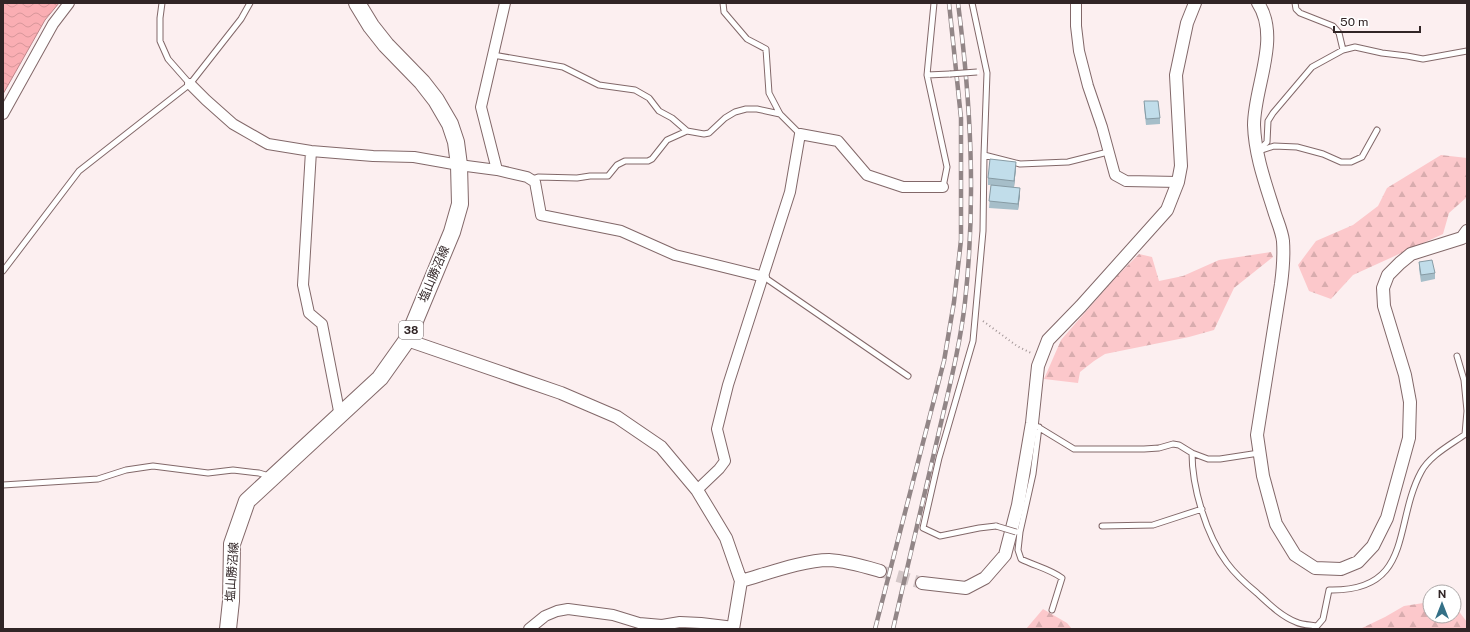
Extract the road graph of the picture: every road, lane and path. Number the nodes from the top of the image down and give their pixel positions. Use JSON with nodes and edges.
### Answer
{"nodes":[{"id":1,"x":69,"y":3,"type":"edge"},
{"id":2,"x":162,"y":3,"type":"edge"},
{"id":3,"x":250,"y":3,"type":"edge"},
{"id":4,"x":357,"y":3,"type":"edge"},
{"id":5,"x":505,"y":3,"type":"edge"},
{"id":6,"x":723,"y":3,"type":"edge"},
{"id":7,"x":934,"y":3,"type":"edge"},
{"id":8,"x":972,"y":3,"type":"edge"},
{"id":9,"x":1076,"y":3,"type":"edge"},
{"id":10,"x":1195,"y":3,"type":"edge"},
{"id":11,"x":1258,"y":3,"type":"edge"},
{"id":12,"x":1295,"y":3,"type":"edge"},
{"id":13,"x":1344,"y":50,"type":"junction"},
{"id":14,"x":1467,"y":51,"type":"edge"},
{"id":15,"x":493,"y":55,"type":"junction"},
{"id":16,"x":987,"y":72,"type":"junction"},
{"id":17,"x":927,"y":75,"type":"junction"},
{"id":18,"x":190,"y":84,"type":"junction"},
{"id":19,"x":3,"y":114,"type":"edge"},
{"id":20,"x":780,"y":114,"type":"junction"},
{"id":21,"x":1377,"y":130,"type":"dead end"},
{"id":22,"x":687,"y":131,"type":"junction"},
{"id":23,"x":800,"y":134,"type":"junction"},
{"id":24,"x":311,"y":151,"type":"junction"},
{"id":25,"x":1108,"y":152,"type":"junction"},
{"id":26,"x":1256,"y":152,"type":"junction"},
{"id":27,"x":984,"y":155,"type":"junction"},
{"id":28,"x":460,"y":165,"type":"junction"},
{"id":29,"x":497,"y":170,"type":"junction"},
{"id":30,"x":532,"y":180,"type":"junction"},
{"id":31,"x":1178,"y":182,"type":"junction"},
{"id":32,"x":943,"y":187,"type":"joint"},
{"id":33,"x":1467,"y":231,"type":"edge"},
{"id":34,"x":3,"y":271,"type":"edge"},
{"id":35,"x":764,"y":277,"type":"junction"},
{"id":36,"x":975,"y":316,"type":"junction"},
{"id":37,"x":407,"y":340,"type":"junction"},
{"id":38,"x":1457,"y":356,"type":"dead end"},
{"id":39,"x":1041,"y":358,"type":"junction"},
{"id":40,"x":908,"y":376,"type":"dead end"},
{"id":41,"x":340,"y":416,"type":"junction"},
{"id":42,"x":1036,"y":425,"type":"junction"},
{"id":43,"x":1466,"y":434,"type":"edge"},
{"id":44,"x":1260,"y":452,"type":"junction"},
{"id":45,"x":1192,"y":453,"type":"junction"},
{"id":46,"x":272,"y":477,"type":"junction"},
{"id":47,"x":3,"y":485,"type":"edge"},
{"id":48,"x":697,"y":490,"type":"junction"},
{"id":49,"x":1202,"y":509,"type":"junction"},
{"id":50,"x":1102,"y":526,"type":"dead end"},
{"id":51,"x":1018,"y":532,"type":"junction"},
{"id":52,"x":880,"y":571,"type":"tunnel mouth"},
{"id":53,"x":741,"y":581,"type":"junction"},
{"id":54,"x":922,"y":583,"type":"tunnel mouth"},
{"id":55,"x":1052,"y":610,"type":"dead end"},
{"id":56,"x":734,"y":628,"type":"edge"},
{"id":57,"x":228,"y":629,"type":"edge"},
{"id":58,"x":529,"y":629,"type":"edge"}],
"edges":[{"from":1,"to":19,"type":"street"},
{"from":2,"to":18,"type":"lane"},
{"from":3,"to":18,"type":"lane"},
{"from":4,"to":28,"type":"main road","name":"塩山勝沼線","number":"38"},
{"from":5,"to":15,"type":"street"},
{"from":6,"to":20,"type":"lane"},
{"from":7,"to":17,"type":"lane"},
{"from":8,"to":16,"type":"lane"},
{"from":9,"to":25,"type":"street"},
{"from":10,"to":31,"type":"street"},
{"from":11,"to":26,"type":"street"},
{"from":12,"to":13,"type":"lane"},
{"from":13,"to":14,"type":"lane"},
{"from":13,"to":26,"type":"lane"},
{"from":15,"to":22,"type":"lane"},
{"from":15,"to":29,"type":"street"},
{"from":16,"to":17,"type":"lane","bridge":true},
{"from":16,"to":27,"type":"lane"},
{"from":17,"to":32,"type":"lane"},
{"from":18,"to":24,"type":"street"},
{"from":18,"to":34,"type":"lane"},
{"from":20,"to":22,"type":"lane"},
{"from":20,"to":23,"type":"lane"},
{"from":21,"to":26,"type":"lane"},
{"from":22,"to":30,"type":"lane"},
{"from":23,"to":32,"type":"street"},
{"from":23,"to":35,"type":"street"},
{"from":24,"to":28,"type":"street"},
{"from":24,"to":41,"type":"street"},
{"from":25,"to":27,"type":"lane"},
{"from":25,"to":31,"type":"street"},
{"from":26,"to":44,"type":"street"},
{"from":27,"to":36,"type":"lane"},
{"from":28,"to":29,"type":"street"},
{"from":28,"to":37,"type":"main road","name":"塩山勝沼線","number":"38"},
{"from":29,"to":30,"type":"street"},
{"from":30,"to":35,"type":"street"},
{"from":31,"to":39,"type":"street"},
{"from":33,"to":44,"type":"street"},
{"from":35,"to":40,"type":"lane"},
{"from":35,"to":48,"type":"street"},
{"from":36,"to":39,"type":"path"},
{"from":36,"to":51,"type":"lane","bridge":true},
{"from":37,"to":41,"type":"main road","name":"塩山勝沼線","number":"38"},
{"from":37,"to":48,"type":"street"},
{"from":38,"to":43,"type":"lane"},
{"from":39,"to":42,"type":"street"},
{"from":41,"to":46,"type":"main road","name":"塩山勝沼線","number":"38"},
{"from":42,"to":45,"type":"lane"},
{"from":42,"to":51,"type":"lane"},
{"from":42,"to":54,"type":"street"},
{"from":43,"to":49,"type":"lane"},
{"from":44,"to":45,"type":"lane"},
{"from":45,"to":49,"type":"lane"},
{"from":46,"to":47,"type":"lane"},
{"from":46,"to":57,"type":"main road","name":"塩山勝沼線","number":"38"},
{"from":48,"to":53,"type":"street"},
{"from":49,"to":50,"type":"lane"},
{"from":51,"to":55,"type":"lane"},
{"from":52,"to":53,"type":"street"},
{"from":53,"to":56,"type":"street"},
{"from":56,"to":58,"type":"street"}]}
